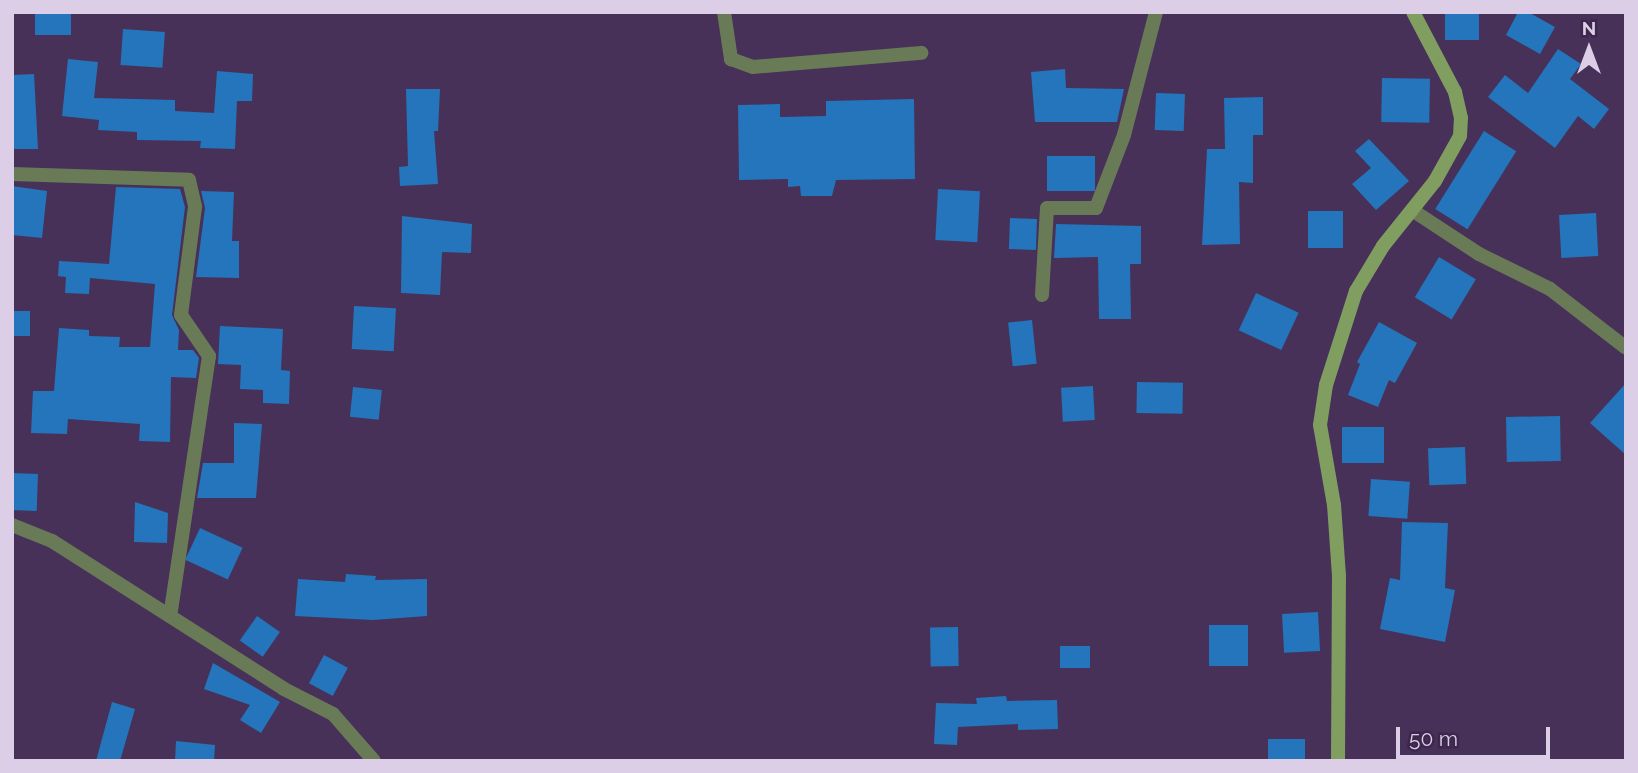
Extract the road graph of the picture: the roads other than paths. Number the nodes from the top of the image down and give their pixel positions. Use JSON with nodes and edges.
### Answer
{"nodes":[{"id":1,"x":724,"y":12,"type":"edge"},
{"id":2,"x":1156,"y":12,"type":"edge"},
{"id":3,"x":1413,"y":12,"type":"edge"},
{"id":4,"x":921,"y":53,"type":"dead end"},
{"id":5,"x":12,"y":174,"type":"edge"},
{"id":6,"x":1412,"y":210,"type":"junction"},
{"id":7,"x":1042,"y":295,"type":"dead end"},
{"id":8,"x":1626,"y":348,"type":"edge"},
{"id":9,"x":12,"y":525,"type":"edge"},
{"id":10,"x":170,"y":616,"type":"junction"},
{"id":11,"x":374,"y":761,"type":"edge"},
{"id":12,"x":1338,"y":761,"type":"edge"}],
"edges":[{"from":1,"to":4,"type":"street"},
{"from":2,"to":7,"type":"street"},
{"from":3,"to":6,"type":"main road"},
{"from":5,"to":10,"type":"street"},
{"from":6,"to":8,"type":"street"},
{"from":6,"to":12,"type":"main road"},
{"from":9,"to":10,"type":"street"},
{"from":10,"to":11,"type":"street"}]}
